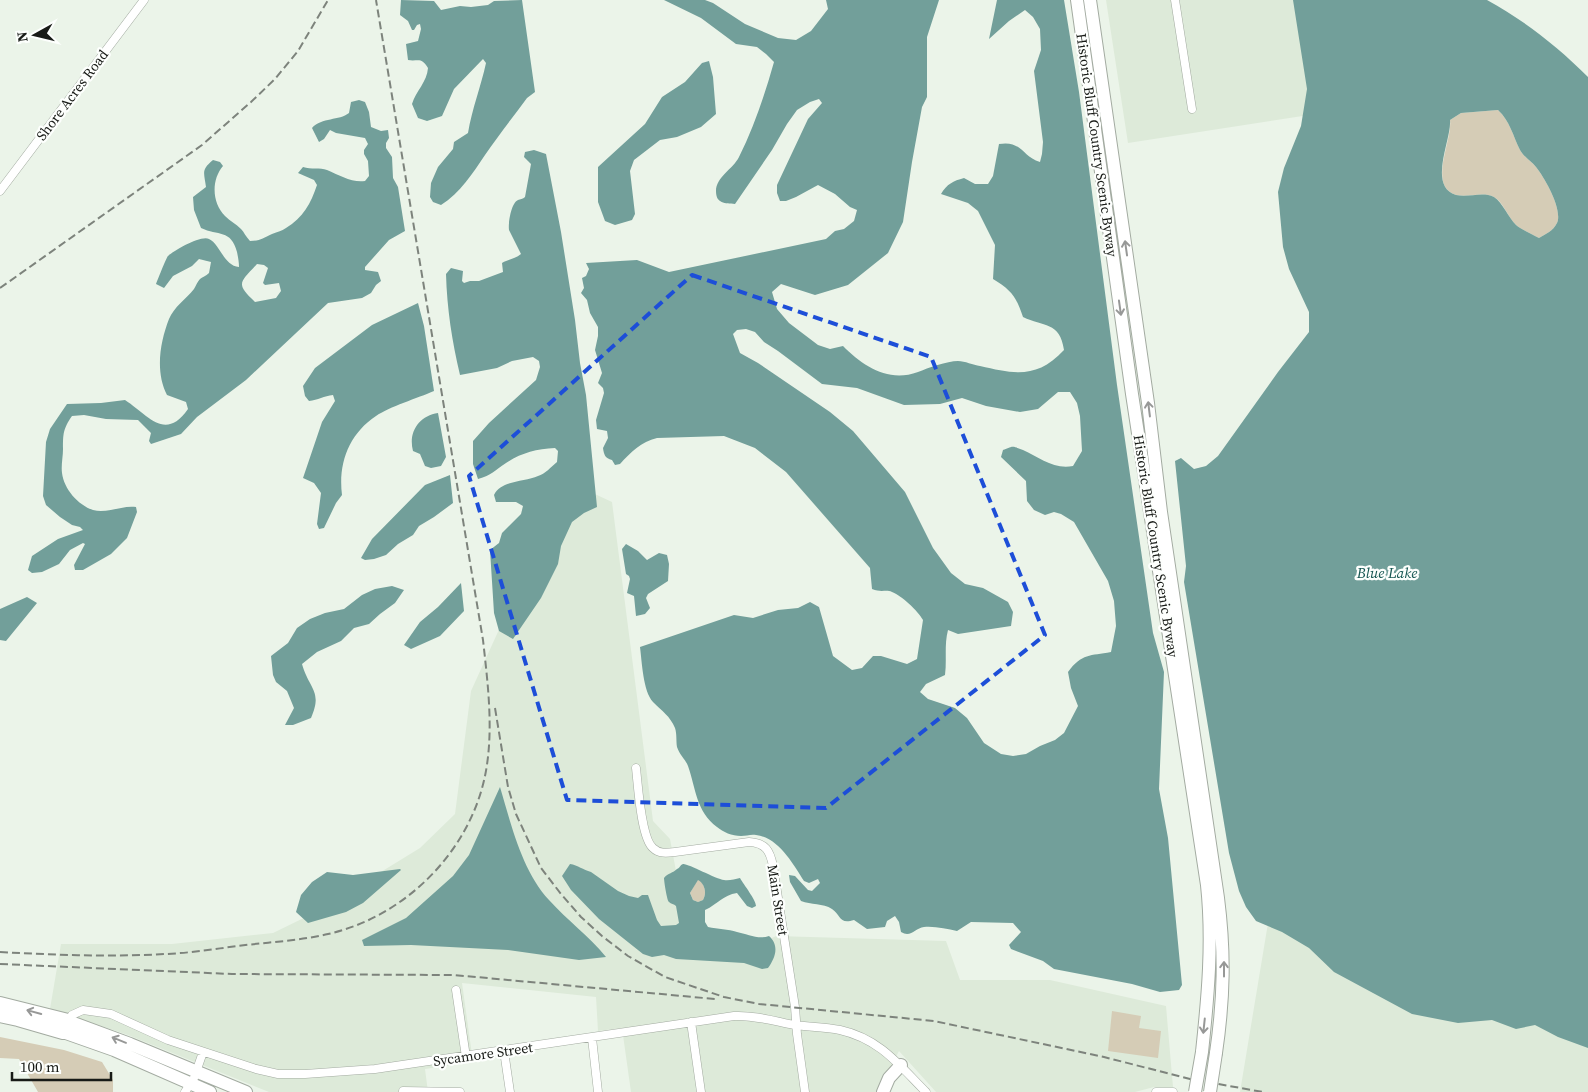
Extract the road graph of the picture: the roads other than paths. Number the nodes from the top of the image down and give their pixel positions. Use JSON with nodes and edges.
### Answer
{"nodes":[{"id":1,"x":144,"y":0,"type":"edge"},
{"id":2,"x":1077,"y":0,"type":"edge"},
{"id":3,"x":1090,"y":0,"type":"edge"},
{"id":4,"x":1175,"y":0,"type":"edge"},
{"id":5,"x":1192,"y":109,"type":"dead end"},
{"id":6,"x":0,"y":191,"type":"edge"},
{"id":7,"x":636,"y":768,"type":"dead end"},
{"id":8,"x":456,"y":990,"type":"dead end"},
{"id":9,"x":0,"y":1004,"type":"edge"},
{"id":10,"x":0,"y":1015,"type":"edge"},
{"id":11,"x":691,"y":1022,"type":"junction"},
{"id":12,"x":796,"y":1025,"type":"junction"},
{"id":13,"x":66,"y":1026,"type":"junction"},
{"id":14,"x":592,"y":1038,"type":"junction"},
{"id":15,"x":504,"y":1051,"type":"junction"},
{"id":16,"x":203,"y":1052,"type":"junction"},
{"id":17,"x":466,"y":1057,"type":"junction"},
{"id":18,"x":901,"y":1065,"type":"junction"},
{"id":19,"x":192,"y":1081,"type":"edge"},
{"id":20,"x":210,"y":1092,"type":"edge"},
{"id":21,"x":246,"y":1092,"type":"edge"},
{"id":22,"x":403,"y":1092,"type":"edge"},
{"id":23,"x":460,"y":1092,"type":"edge"},
{"id":24,"x":510,"y":1092,"type":"edge"},
{"id":25,"x":598,"y":1092,"type":"edge"},
{"id":26,"x":701,"y":1092,"type":"edge"},
{"id":27,"x":806,"y":1092,"type":"edge"},
{"id":28,"x":883,"y":1092,"type":"edge"},
{"id":29,"x":926,"y":1092,"type":"edge"},
{"id":30,"x":1156,"y":1092,"type":"edge"},
{"id":31,"x":1173,"y":1092,"type":"edge"},
{"id":32,"x":1195,"y":1092,"type":"edge"},
{"id":33,"x":1210,"y":1092,"type":"edge"}],
"edges":[{"from":1,"to":6,"type":"street","name":"Shore Acres Road"},
{"from":2,"to":32,"type":"main road","name":"Historic Bluff Country Scenic Byway","one_way":true,"bridge":true},
{"from":33,"to":3,"type":"main road","name":"Historic Bluff Country Scenic Byway","one_way":true,"bridge":true},
{"from":4,"to":5,"type":"street"},
{"from":7,"to":12,"type":"street","name":"Main Street"},
{"from":8,"to":17,"type":"street"},
{"from":13,"to":9,"type":"highway","one_way":true},
{"from":10,"to":13,"type":"highway"},
{"from":11,"to":12,"type":"street","name":"Sycamore Street"},
{"from":11,"to":14,"type":"street","name":"Sycamore Street"},
{"from":11,"to":26,"type":"street"},
{"from":12,"to":18,"type":"street","name":"Sycamore Street"},
{"from":12,"to":27,"type":"street","name":"Main Street"},
{"from":13,"to":16,"type":"street","name":"Sycamore Street"},
{"from":19,"to":13,"type":"main road","one_way":true},
{"from":13,"to":19,"type":"main road"},
{"from":14,"to":15,"type":"street","name":"Sycamore Street"},
{"from":14,"to":25,"type":"street"},
{"from":15,"to":17,"type":"street","name":"Sycamore Street"},
{"from":15,"to":24,"type":"street"},
{"from":16,"to":17,"type":"street","name":"Sycamore Street"},
{"from":16,"to":19,"type":"street"},
{"from":18,"to":28,"type":"main road"},
{"from":18,"to":29,"type":"street","name":"Sycamore Street"},
{"from":19,"to":20,"type":"main road"},
{"from":19,"to":21,"type":"main road"},
{"from":22,"to":23,"type":"street"},
{"from":30,"to":31,"type":"street"}]}
